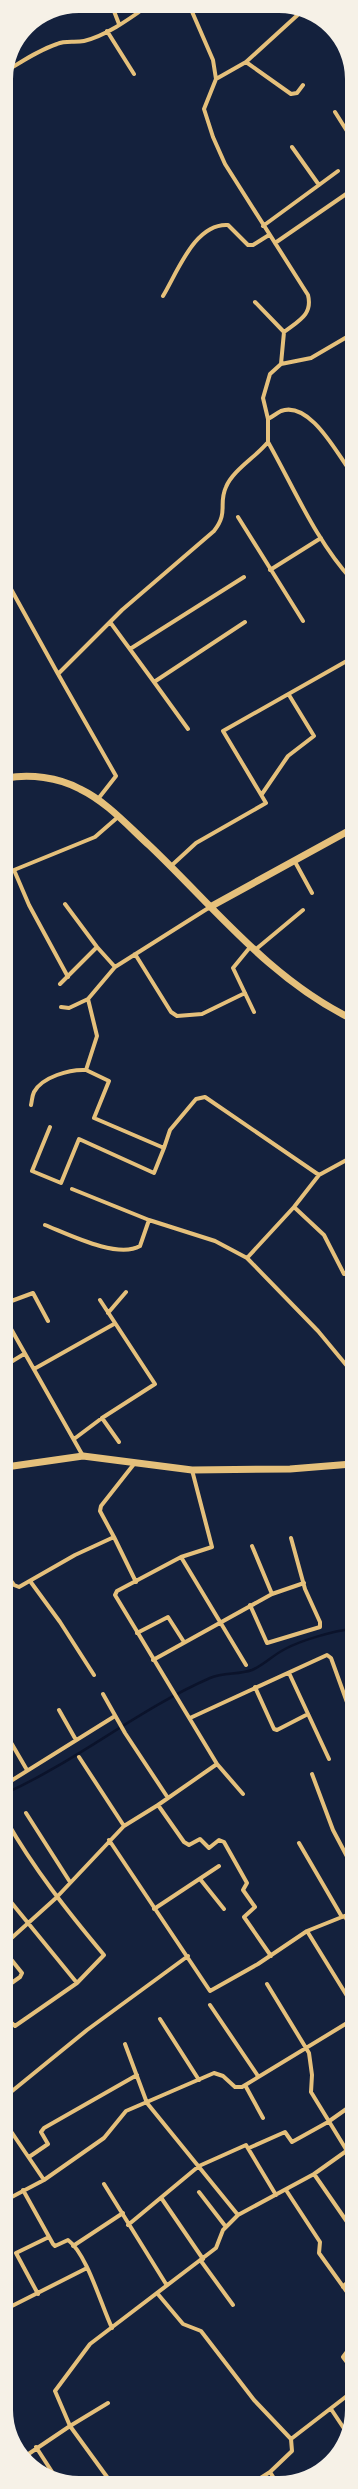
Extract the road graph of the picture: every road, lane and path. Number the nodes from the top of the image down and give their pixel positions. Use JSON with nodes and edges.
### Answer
{"nodes":[{"id":1,"x":115,"y":13,"type":"edge"},
{"id":2,"x":136,"y":13,"type":"edge"},
{"id":3,"x":194,"y":13,"type":"edge"},
{"id":4,"x":298,"y":16,"type":"edge"},
{"id":5,"x":119,"y":24,"type":"junction"},
{"id":6,"x":107,"y":31,"type":"junction"},
{"id":7,"x":246,"y":62,"type":"junction"},
{"id":8,"x":14,"y":66,"type":"edge"},
{"id":9,"x":134,"y":74,"type":"dead end"},
{"id":10,"x":216,"y":79,"type":"junction"},
{"id":11,"x":303,"y":85,"type":"dead end"},
{"id":12,"x":335,"y":112,"type":"dead end"},
{"id":13,"x":345,"y":127,"type":"edge"},
{"id":14,"x":292,"y":147,"type":"dead end"},
{"id":15,"x":338,"y":171,"type":"dead end"},
{"id":16,"x":319,"y":185,"type":"junction"},
{"id":17,"x":345,"y":195,"type":"edge"},
{"id":18,"x":263,"y":226,"type":"junction"},
{"id":19,"x":269,"y":235,"type":"junction"},
{"id":20,"x":275,"y":243,"type":"junction"},
{"id":21,"x":163,"y":296,"type":"dead end"},
{"id":22,"x":255,"y":302,"type":"dead end"},
{"id":23,"x":284,"y":332,"type":"junction"},
{"id":24,"x":345,"y":338,"type":"edge"},
{"id":25,"x":281,"y":364,"type":"junction"},
{"id":26,"x":268,"y":419,"type":"junction"},
{"id":27,"x":268,"y":442,"type":"junction"},
{"id":28,"x":345,"y":464,"type":"edge"},
{"id":29,"x":238,"y":517,"type":"dead end"},
{"id":30,"x":321,"y":538,"type":"junction"},
{"id":31,"x":270,"y":570,"type":"junction"},
{"id":32,"x":345,"y":572,"type":"edge"},
{"id":33,"x":244,"y":577,"type":"dead end"},
{"id":34,"x":13,"y":593,"type":"edge"},
{"id":35,"x":303,"y":621,"type":"dead end"},
{"id":36,"x":110,"y":622,"type":"junction"},
{"id":37,"x":245,"y":622,"type":"dead end"},
{"id":38,"x":130,"y":649,"type":"junction"},
{"id":39,"x":345,"y":662,"type":"edge"},
{"id":40,"x":58,"y":674,"type":"junction"},
{"id":41,"x":154,"y":682,"type":"junction"},
{"id":42,"x":288,"y":695,"type":"junction"},
{"id":43,"x":188,"y":729,"type":"dead end"},
{"id":44,"x":13,"y":777,"type":"edge"},
{"id":45,"x":262,"y":794,"type":"junction"},
{"id":46,"x":98,"y":799,"type":"junction"},
{"id":47,"x":118,"y":817,"type":"junction"},
{"id":48,"x":345,"y":833,"type":"edge"},
{"id":49,"x":294,"y":860,"type":"junction"},
{"id":50,"x":171,"y":866,"type":"junction"},
{"id":51,"x":312,"y":893,"type":"dead end"},
{"id":52,"x":65,"y":904,"type":"dead end"},
{"id":53,"x":210,"y":907,"type":"junction"},
{"id":54,"x":303,"y":910,"type":"dead end"},
{"id":55,"x":96,"y":947,"type":"junction"},
{"id":56,"x":253,"y":948,"type":"junction"},
{"id":57,"x":135,"y":954,"type":"junction"},
{"id":58,"x":115,"y":967,"type":"junction"},
{"id":59,"x":68,"y":976,"type":"junction"},
{"id":60,"x":60,"y":984,"type":"dead end"},
{"id":61,"x":245,"y":993,"type":"junction"},
{"id":62,"x":88,"y":999,"type":"junction"},
{"id":63,"x":61,"y":1007,"type":"dead end"},
{"id":64,"x":254,"y":1012,"type":"dead end"},
{"id":65,"x":345,"y":1016,"type":"edge"},
{"id":66,"x":86,"y":1070,"type":"junction"},
{"id":67,"x":31,"y":1105,"type":"dead end"},
{"id":68,"x":50,"y":1127,"type":"dead end"},
{"id":69,"x":164,"y":1148,"type":"junction"},
{"id":70,"x":345,"y":1161,"type":"edge"},
{"id":71,"x":319,"y":1175,"type":"junction"},
{"id":72,"x":72,"y":1189,"type":"dead end"},
{"id":73,"x":294,"y":1207,"type":"junction"},
{"id":74,"x":149,"y":1220,"type":"junction"},
{"id":75,"x":45,"y":1225,"type":"dead end"},
{"id":76,"x":247,"y":1258,"type":"junction"},
{"id":77,"x":345,"y":1274,"type":"edge"},
{"id":78,"x":126,"y":1292,"type":"dead end"},
{"id":79,"x":13,"y":1300,"type":"edge"},
{"id":80,"x":100,"y":1300,"type":"dead end"},
{"id":81,"x":108,"y":1313,"type":"junction"},
{"id":82,"x":48,"y":1321,"type":"dead end"},
{"id":83,"x":114,"y":1324,"type":"junction"},
{"id":84,"x":13,"y":1333,"type":"edge"},
{"id":85,"x":24,"y":1354,"type":"junction"},
{"id":86,"x":13,"y":1361,"type":"edge"},
{"id":87,"x":345,"y":1364,"type":"edge"},
{"id":88,"x":34,"y":1369,"type":"junction"},
{"id":89,"x":102,"y":1418,"type":"junction"},
{"id":90,"x":74,"y":1439,"type":"junction"},
{"id":91,"x":119,"y":1442,"type":"dead end"},
{"id":92,"x":83,"y":1456,"type":"junction"},
{"id":93,"x":134,"y":1464,"type":"junction"},
{"id":94,"x":345,"y":1465,"type":"edge"},
{"id":95,"x":13,"y":1466,"type":"edge"},
{"id":96,"x":192,"y":1470,"type":"junction"},
{"id":97,"x":114,"y":1537,"type":"junction"},
{"id":98,"x":291,"y":1538,"type":"dead end"},
{"id":99,"x":252,"y":1546,"type":"dead end"},
{"id":100,"x":181,"y":1557,"type":"junction"},
{"id":101,"x":30,"y":1581,"type":"junction"},
{"id":102,"x":13,"y":1582,"type":"edge"},
{"id":103,"x":136,"y":1582,"type":"junction"},
{"id":104,"x":304,"y":1583,"type":"junction"},
{"id":105,"x":272,"y":1594,"type":"junction"},
{"id":106,"x":250,"y":1605,"type":"junction"},
{"id":107,"x":220,"y":1621,"type":"junction"},
{"id":108,"x":137,"y":1634,"type":"junction"},
{"id":109,"x":184,"y":1642,"type":"junction"},
{"id":110,"x":153,"y":1660,"type":"junction"},
{"id":111,"x":246,"y":1665,"type":"dead end"},
{"id":112,"x":289,"y":1673,"type":"junction"},
{"id":113,"x":94,"y":1675,"type":"dead end"},
{"id":114,"x":255,"y":1687,"type":"junction"},
{"id":115,"x":103,"y":1694,"type":"dead end"},
{"id":116,"x":345,"y":1697,"type":"edge"},
{"id":117,"x":59,"y":1710,"type":"dead end"},
{"id":118,"x":308,"y":1714,"type":"junction"},
{"id":119,"x":115,"y":1716,"type":"junction"},
{"id":120,"x":190,"y":1718,"type":"junction"},
{"id":121,"x":76,"y":1740,"type":"junction"},
{"id":122,"x":13,"y":1745,"type":"edge"},
{"id":123,"x":79,"y":1757,"type":"dead end"},
{"id":124,"x":329,"y":1759,"type":"dead end"},
{"id":125,"x":217,"y":1764,"type":"junction"},
{"id":126,"x":28,"y":1770,"type":"junction"},
{"id":127,"x":312,"y":1774,"type":"dead end"},
{"id":128,"x":13,"y":1780,"type":"edge"},
{"id":129,"x":244,"y":1794,"type":"dead end"},
{"id":130,"x":168,"y":1798,"type":"junction"},
{"id":131,"x":158,"y":1805,"type":"junction"},
{"id":132,"x":26,"y":1813,"type":"dead end"},
{"id":133,"x":124,"y":1826,"type":"junction"},
{"id":134,"x":13,"y":1832,"type":"edge"},
{"id":135,"x":109,"y":1840,"type":"junction"},
{"id":136,"x":299,"y":1843,"type":"dead end"},
{"id":137,"x":345,"y":1853,"type":"edge"},
{"id":138,"x":219,"y":1866,"type":"dead end"},
{"id":139,"x":200,"y":1879,"type":"junction"},
{"id":140,"x":70,"y":1882,"type":"junction"},
{"id":141,"x":56,"y":1898,"type":"junction"},
{"id":142,"x":13,"y":1905,"type":"edge"},
{"id":143,"x":154,"y":1909,"type":"junction"},
{"id":144,"x":224,"y":1909,"type":"dead end"},
{"id":145,"x":344,"y":1917,"type":"joint"},
{"id":146,"x":27,"y":1924,"type":"junction"},
{"id":147,"x":307,"y":1931,"type":"junction"},
{"id":148,"x":13,"y":1937,"type":"edge"},
{"id":149,"x":188,"y":1956,"type":"junction"},
{"id":150,"x":271,"y":1956,"type":"junction"},
{"id":151,"x":13,"y":1962,"type":"edge"},
{"id":152,"x":13,"y":1982,"type":"edge"},
{"id":153,"x":77,"y":1983,"type":"junction"},
{"id":154,"x":267,"y":1984,"type":"dead end"},
{"id":155,"x":345,"y":1993,"type":"edge"},
{"id":156,"x":210,"y":2005,"type":"dead end"},
{"id":157,"x":160,"y":2019,"type":"dead end"},
{"id":158,"x":13,"y":2024,"type":"edge"},
{"id":159,"x":345,"y":2024,"type":"edge"},
{"id":160,"x":125,"y":2044,"type":"dead end"},
{"id":161,"x":306,"y":2046,"type":"junction"},
{"id":162,"x":137,"y":2075,"type":"junction"},
{"id":163,"x":258,"y":2076,"type":"junction"},
{"id":164,"x":199,"y":2080,"type":"junction"},
{"id":165,"x":245,"y":2085,"type":"junction"},
{"id":166,"x":13,"y":2090,"type":"edge"},
{"id":167,"x":147,"y":2103,"type":"junction"},
{"id":168,"x":345,"y":2110,"type":"edge"},
{"id":169,"x":263,"y":2118,"type":"dead end"},
{"id":170,"x":328,"y":2122,"type":"junction"},
{"id":171,"x":13,"y":2134,"type":"edge"},
{"id":172,"x":249,"y":2148,"type":"junction"},
{"id":173,"x":345,"y":2149,"type":"edge"},
{"id":174,"x":345,"y":2152,"type":"edge"},
{"id":175,"x":28,"y":2157,"type":"junction"},
{"id":176,"x":199,"y":2166,"type":"junction"},
{"id":177,"x":314,"y":2174,"type":"junction"},
{"id":178,"x":44,"y":2180,"type":"junction"},
{"id":179,"x":104,"y":2184,"type":"dead end"},
{"id":180,"x":23,"y":2190,"type":"junction"},
{"id":181,"x":286,"y":2190,"type":"junction"},
{"id":182,"x":199,"y":2192,"type":"dead end"},
{"id":183,"x":276,"y":2195,"type":"junction"},
{"id":184,"x":13,"y":2196,"type":"edge"},
{"id":185,"x":162,"y":2199,"type":"junction"},
{"id":186,"x":123,"y":2214,"type":"junction"},
{"id":187,"x":238,"y":2215,"type":"junction"},
{"id":188,"x":345,"y":2219,"type":"edge"},
{"id":189,"x":128,"y":2225,"type":"junction"},
{"id":190,"x":226,"y":2227,"type":"junction"},
{"id":191,"x":49,"y":2237,"type":"junction"},
{"id":192,"x":73,"y":2246,"type":"junction"},
{"id":193,"x":202,"y":2260,"type":"junction"},
{"id":194,"x":87,"y":2268,"type":"junction"},
{"id":195,"x":166,"y":2284,"type":"junction"},
{"id":196,"x":343,"y":2287,"type":"joint"},
{"id":197,"x":345,"y":2290,"type":"edge"},
{"id":198,"x":156,"y":2293,"type":"junction"},
{"id":199,"x":38,"y":2294,"type":"junction"},
{"id":200,"x":233,"y":2305,"type":"dead end"},
{"id":201,"x":13,"y":2306,"type":"edge"},
{"id":202,"x":112,"y":2328,"type":"junction"},
{"id":203,"x":345,"y":2398,"type":"edge"},
{"id":204,"x":108,"y":2402,"type":"dead end"},
{"id":205,"x":331,"y":2409,"type":"junction"},
{"id":206,"x":70,"y":2426,"type":"junction"},
{"id":207,"x":343,"y":2427,"type":"edge"},
{"id":208,"x":291,"y":2439,"type":"junction"},
{"id":209,"x":36,"y":2447,"type":"junction"},
{"id":210,"x":29,"y":2453,"type":"edge"},
{"id":211,"x":50,"y":2469,"type":"edge"},
{"id":212,"x":270,"y":2472,"type":"junction"},
{"id":213,"x":106,"y":2476,"type":"edge"},
{"id":214,"x":264,"y":2476,"type":"edge"},
{"id":215,"x":273,"y":2476,"type":"edge"}],
"edges":[{"from":1,"to":5,"type":"street"},
{"from":2,"to":5,"type":"street"},
{"from":3,"to":10,"type":"street"},
{"from":4,"to":7,"type":"street"},
{"from":5,"to":6,"type":"street"},
{"from":6,"to":8,"type":"street"},
{"from":6,"to":9,"type":"street"},
{"from":7,"to":10,"type":"street"},
{"from":7,"to":11,"type":"street"},
{"from":10,"to":18,"type":"street"},
{"from":12,"to":13,"type":"street"},
{"from":14,"to":16,"type":"street"},
{"from":15,"to":16,"type":"street"},
{"from":16,"to":18,"type":"street"},
{"from":17,"to":20,"type":"street"},
{"from":18,"to":19,"type":"street"},
{"from":19,"to":20,"type":"street"},
{"from":19,"to":21,"type":"street"},
{"from":20,"to":23,"type":"street"},
{"from":22,"to":23,"type":"street"},
{"from":23,"to":25,"type":"street"},
{"from":24,"to":25,"type":"street"},
{"from":25,"to":26,"type":"street"},
{"from":26,"to":27,"type":"street"},
{"from":26,"to":28,"type":"street"},
{"from":27,"to":30,"type":"street"},
{"from":27,"to":36,"type":"street"},
{"from":29,"to":31,"type":"street"},
{"from":30,"to":31,"type":"street"},
{"from":30,"to":32,"type":"street"},
{"from":31,"to":35,"type":"street"},
{"from":33,"to":38,"type":"street"},
{"from":34,"to":40,"type":"street"},
{"from":36,"to":38,"type":"street"},
{"from":36,"to":40,"type":"street"},
{"from":37,"to":41,"type":"street"},
{"from":38,"to":41,"type":"street"},
{"from":39,"to":42,"type":"street"},
{"from":40,"to":46,"type":"street"},
{"from":41,"to":43,"type":"street"},
{"from":42,"to":45,"type":"street"},
{"from":42,"to":45,"type":"street"},
{"from":44,"to":46,"type":"street"},
{"from":45,"to":50,"type":"street"},
{"from":46,"to":47,"type":"street"},
{"from":47,"to":50,"type":"street"},
{"from":47,"to":59,"type":"street"},
{"from":48,"to":49,"type":"street"},
{"from":49,"to":51,"type":"street"},
{"from":49,"to":53,"type":"street"},
{"from":50,"to":53,"type":"street"},
{"from":52,"to":55,"type":"street"},
{"from":53,"to":56,"type":"street"},
{"from":53,"to":57,"type":"street"},
{"from":54,"to":56,"type":"street"},
{"from":55,"to":58,"type":"street"},
{"from":55,"to":59,"type":"street"},
{"from":56,"to":61,"type":"street"},
{"from":56,"to":65,"type":"street"},
{"from":57,"to":58,"type":"street"},
{"from":57,"to":61,"type":"street"},
{"from":58,"to":62,"type":"street"},
{"from":59,"to":60,"type":"street"},
{"from":61,"to":64,"type":"street"},
{"from":62,"to":63,"type":"street"},
{"from":62,"to":66,"type":"street"},
{"from":66,"to":67,"type":"street"},
{"from":66,"to":69,"type":"street"},
{"from":68,"to":69,"type":"street"},
{"from":69,"to":71,"type":"street"},
{"from":70,"to":71,"type":"street"},
{"from":71,"to":73,"type":"street"},
{"from":72,"to":74,"type":"street"},
{"from":73,"to":76,"type":"street"},
{"from":73,"to":77,"type":"street"},
{"from":74,"to":75,"type":"street"},
{"from":74,"to":76,"type":"street"},
{"from":76,"to":87,"type":"street"},
{"from":78,"to":81,"type":"street"},
{"from":79,"to":82,"type":"street"},
{"from":80,"to":81,"type":"street"},
{"from":81,"to":83,"type":"street"},
{"from":83,"to":88,"type":"street"},
{"from":83,"to":89,"type":"street"},
{"from":84,"to":85,"type":"street"},
{"from":85,"to":86,"type":"street"},
{"from":85,"to":88,"type":"street"},
{"from":88,"to":90,"type":"street"},
{"from":89,"to":90,"type":"street"},
{"from":89,"to":91,"type":"street"},
{"from":90,"to":92,"type":"street"},
{"from":92,"to":93,"type":"street"},
{"from":92,"to":95,"type":"street"},
{"from":93,"to":96,"type":"street"},
{"from":93,"to":97,"type":"street"},
{"from":94,"to":96,"type":"street"},
{"from":96,"to":100,"type":"street"},
{"from":97,"to":101,"type":"street"},
{"from":97,"to":103,"type":"street"},
{"from":98,"to":104,"type":"street"},
{"from":99,"to":105,"type":"street"},
{"from":100,"to":103,"type":"street"},
{"from":100,"to":107,"type":"street"},
{"from":101,"to":102,"type":"street"},
{"from":101,"to":113,"type":"street"},
{"from":103,"to":108,"type":"street"},
{"from":104,"to":105,"type":"street"},
{"from":104,"to":106,"type":"street"},
{"from":105,"to":106,"type":"street"},
{"from":106,"to":107,"type":"street"},
{"from":107,"to":109,"type":"street"},
{"from":107,"to":111,"type":"street"},
{"from":108,"to":109,"type":"street"},
{"from":108,"to":110,"type":"street"},
{"from":109,"to":110,"type":"street"},
{"from":110,"to":120,"type":"street"},
{"from":112,"to":114,"type":"street"},
{"from":112,"to":116,"type":"street"},
{"from":112,"to":118,"type":"street"},
{"from":114,"to":118,"type":"street"},
{"from":114,"to":120,"type":"street"},
{"from":115,"to":119,"type":"street"},
{"from":117,"to":121,"type":"street"},
{"from":118,"to":124,"type":"street"},
{"from":119,"to":121,"type":"street"},
{"from":119,"to":130,"type":"street"},
{"from":120,"to":125,"type":"street"},
{"from":121,"to":126,"type":"street"},
{"from":122,"to":126,"type":"street"},
{"from":123,"to":133,"type":"street"},
{"from":125,"to":129,"type":"street"},
{"from":125,"to":130,"type":"street"},
{"from":126,"to":128,"type":"street"},
{"from":127,"to":137,"type":"street"},
{"from":130,"to":131,"type":"street"},
{"from":131,"to":133,"type":"street"},
{"from":131,"to":150,"type":"street"},
{"from":132,"to":140,"type":"street"},
{"from":133,"to":135,"type":"street"},
{"from":134,"to":141,"type":"street"},
{"from":135,"to":140,"type":"street"},
{"from":135,"to":143,"type":"street"},
{"from":136,"to":145,"type":"street"},
{"from":138,"to":139,"type":"street"},
{"from":139,"to":143,"type":"street"},
{"from":139,"to":144,"type":"street"},
{"from":140,"to":141,"type":"street"},
{"from":141,"to":146,"type":"street"},
{"from":141,"to":153,"type":"street"},
{"from":142,"to":146,"type":"street"},
{"from":143,"to":149,"type":"street"},
{"from":145,"to":147,"type":"street"},
{"from":146,"to":148,"type":"street"},
{"from":146,"to":153,"type":"street"},
{"from":147,"to":150,"type":"street"},
{"from":147,"to":155,"type":"street"},
{"from":149,"to":150,"type":"street"},
{"from":149,"to":166,"type":"street"},
{"from":151,"to":152,"type":"street"},
{"from":153,"to":158,"type":"street"},
{"from":154,"to":161,"type":"street"},
{"from":156,"to":163,"type":"street"},
{"from":157,"to":164,"type":"street"},
{"from":159,"to":161,"type":"street"},
{"from":160,"to":162,"type":"street"},
{"from":161,"to":163,"type":"street"},
{"from":161,"to":170,"type":"street"},
{"from":162,"to":167,"type":"street"},
{"from":162,"to":175,"type":"street"},
{"from":163,"to":165,"type":"street"},
{"from":164,"to":165,"type":"street"},
{"from":164,"to":167,"type":"street"},
{"from":165,"to":169,"type":"street"},
{"from":167,"to":176,"type":"street"},
{"from":167,"to":178,"type":"street"},
{"from":168,"to":170,"type":"street"},
{"from":170,"to":172,"type":"street"},
{"from":170,"to":173,"type":"street"},
{"from":171,"to":175,"type":"street"},
{"from":172,"to":176,"type":"street"},
{"from":172,"to":183,"type":"street"},
{"from":174,"to":177,"type":"street"},
{"from":175,"to":178,"type":"street"},
{"from":176,"to":185,"type":"street"},
{"from":176,"to":187,"type":"street"},
{"from":177,"to":181,"type":"street"},
{"from":177,"to":188,"type":"street"},
{"from":178,"to":180,"type":"street"},
{"from":179,"to":186,"type":"street"},
{"from":180,"to":184,"type":"street"},
{"from":180,"to":191,"type":"street"},
{"from":181,"to":183,"type":"street"},
{"from":181,"to":196,"type":"street"},
{"from":182,"to":190,"type":"street"},
{"from":183,"to":187,"type":"street"},
{"from":185,"to":189,"type":"street"},
{"from":185,"to":193,"type":"street"},
{"from":186,"to":189,"type":"street"},
{"from":186,"to":192,"type":"street"},
{"from":187,"to":190,"type":"street"},
{"from":189,"to":195,"type":"street"},
{"from":190,"to":193,"type":"street"},
{"from":191,"to":192,"type":"street"},
{"from":191,"to":199,"type":"street"},
{"from":192,"to":194,"type":"street"},
{"from":193,"to":195,"type":"street"},
{"from":193,"to":200,"type":"street"},
{"from":194,"to":199,"type":"street"},
{"from":194,"to":202,"type":"street"},
{"from":195,"to":198,"type":"street"},
{"from":196,"to":197,"type":"street"},
{"from":198,"to":202,"type":"street"},
{"from":198,"to":208,"type":"street"},
{"from":199,"to":201,"type":"street"},
{"from":202,"to":206,"type":"street"},
{"from":203,"to":205,"type":"street"},
{"from":204,"to":206,"type":"street"},
{"from":205,"to":207,"type":"street"},
{"from":205,"to":208,"type":"street"},
{"from":206,"to":209,"type":"street"},
{"from":206,"to":213,"type":"street"},
{"from":208,"to":212,"type":"street"},
{"from":209,"to":210,"type":"street"},
{"from":209,"to":211,"type":"street"},
{"from":212,"to":214,"type":"street"},
{"from":212,"to":215,"type":"street"}]}
